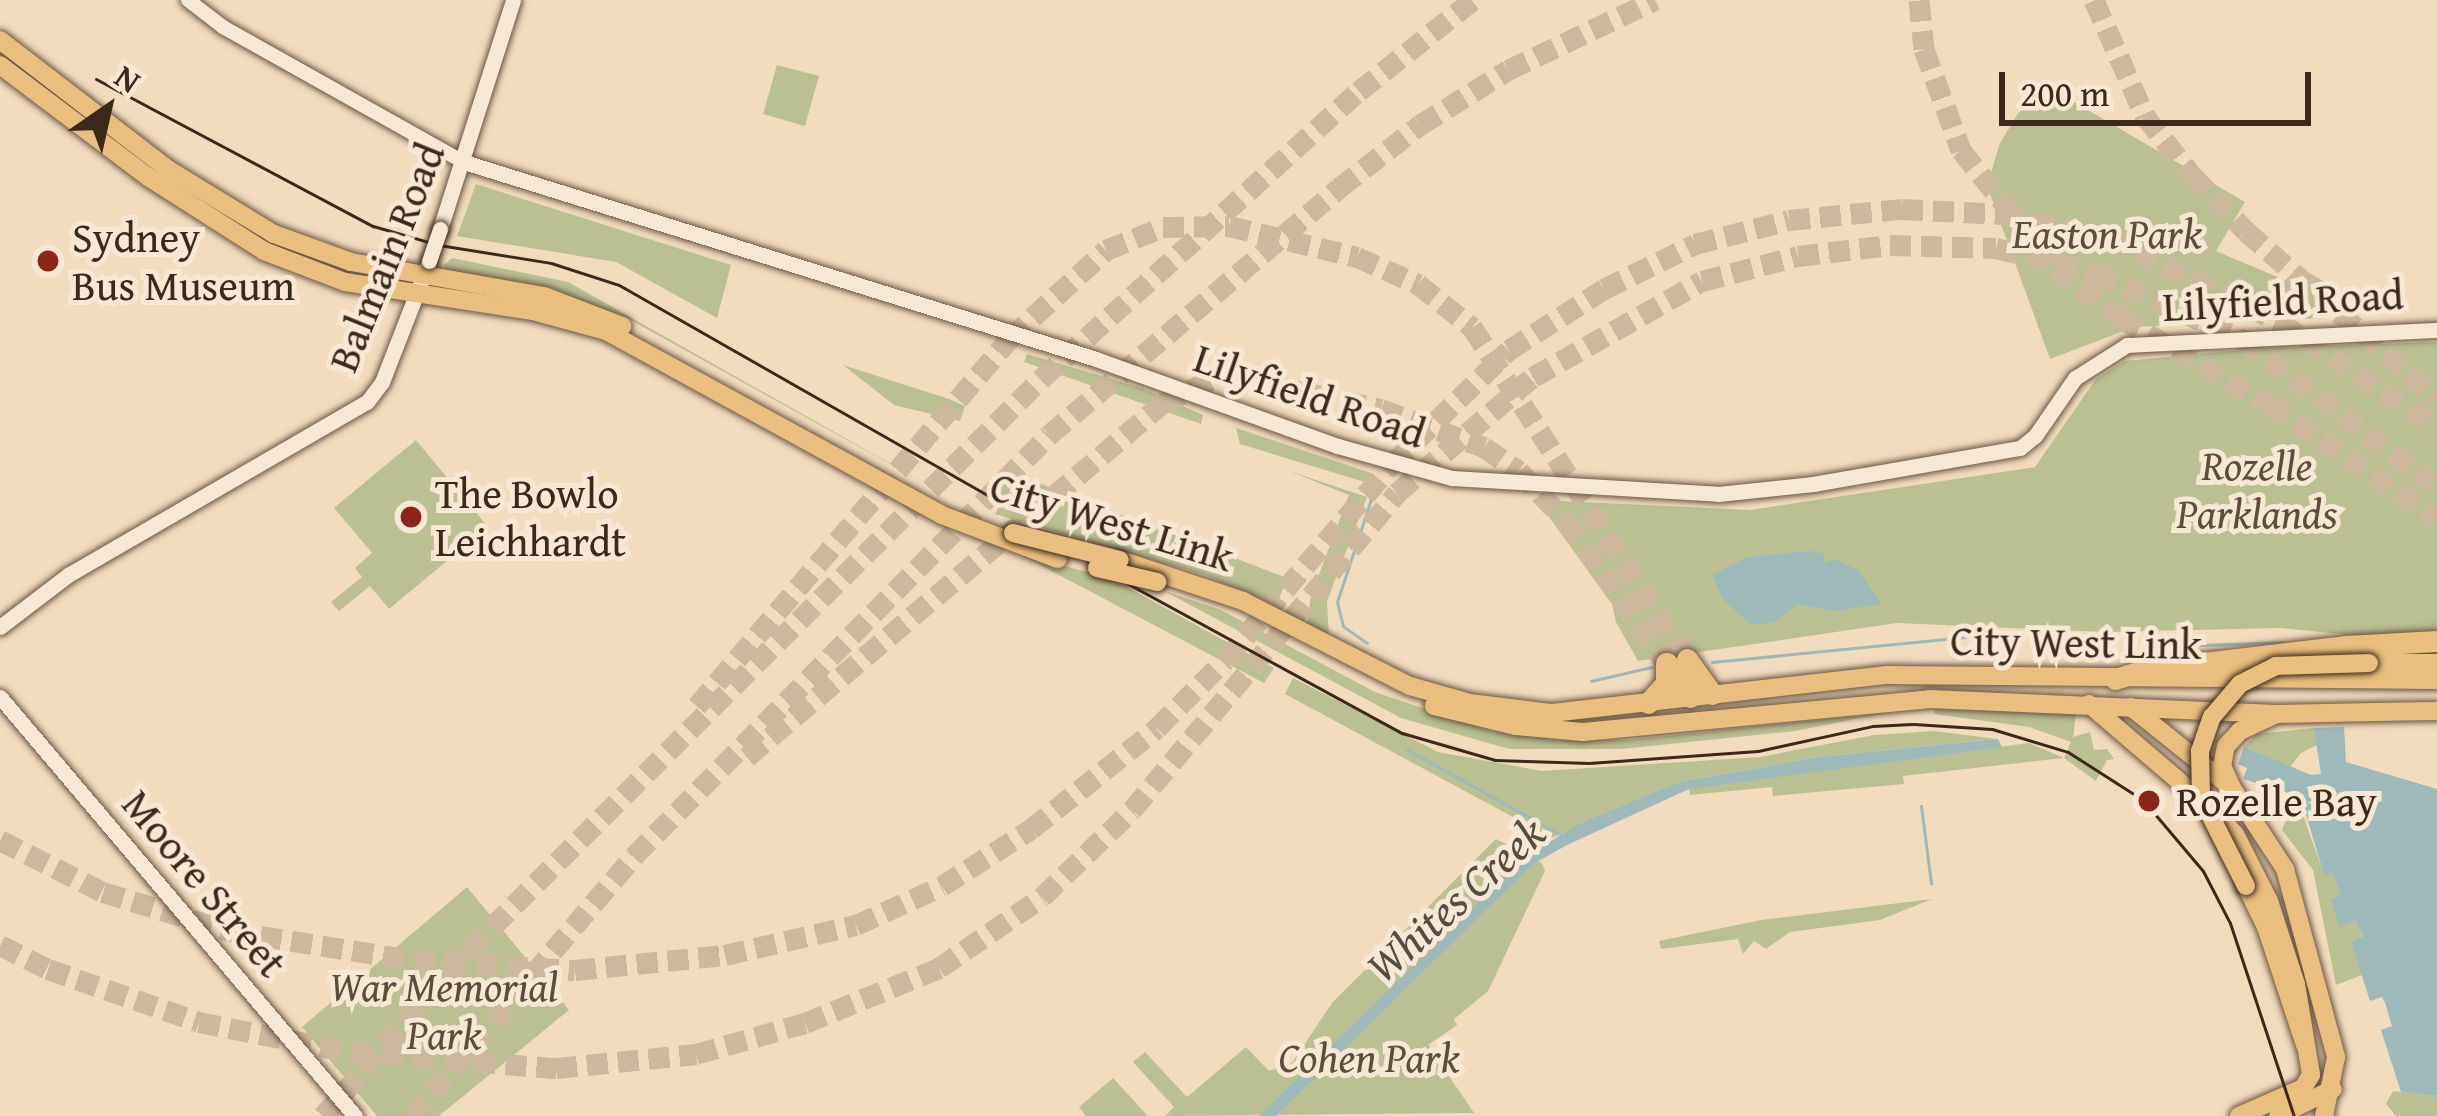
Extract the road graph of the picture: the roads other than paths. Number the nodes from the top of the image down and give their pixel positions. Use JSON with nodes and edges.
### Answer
{"nodes":[{"id":1,"x":188,"y":0,"type":"edge"},
{"id":2,"x":513,"y":0,"type":"edge"},
{"id":3,"x":0,"y":40,"type":"edge"},
{"id":4,"x":0,"y":65,"type":"edge"},
{"id":5,"x":464,"y":162,"type":"junction"},
{"id":6,"x":423,"y":278,"type":"junction"},
{"id":7,"x":2437,"y":330,"type":"edge"},
{"id":8,"x":0,"y":627,"type":"edge"},
{"id":9,"x":2437,"y":641,"type":"edge"},
{"id":10,"x":2437,"y":663,"type":"edge"},
{"id":11,"x":2075,"y":678,"type":"junction"},
{"id":12,"x":2115,"y":679,"type":"junction"},
{"id":13,"x":2437,"y":680,"type":"edge"},
{"id":14,"x":0,"y":697,"type":"edge"},
{"id":15,"x":1648,"y":703,"type":"junction"},
{"id":16,"x":2089,"y":704,"type":"junction"},
{"id":17,"x":1705,"y":707,"type":"junction"},
{"id":18,"x":2134,"y":710,"type":"junction"},
{"id":19,"x":2437,"y":711,"type":"edge"},
{"id":20,"x":2276,"y":714,"type":"junction"},
{"id":21,"x":2232,"y":788,"type":"junction"},
{"id":22,"x":2305,"y":1045,"type":"junction"},
{"id":23,"x":2333,"y":1089,"type":"junction"},
{"id":24,"x":2278,"y":1110,"type":"edge"},
{"id":25,"x":355,"y":1116,"type":"edge"},
{"id":26,"x":2239,"y":1116,"type":"edge"},
{"id":27,"x":2324,"y":1116,"type":"edge"}],
"edges":[{"from":1,"to":5,"type":"street","name":"Lilyfield Road"},
{"from":2,"to":5,"type":"main road","name":"Balmain Road"},
{"from":3,"to":6,"type":"main road","name":"City West Link"},
{"from":4,"to":6,"type":"main road","name":"City West Link"},
{"from":5,"to":6,"type":"main road","name":"Balmain Road","bridge":true},
{"from":5,"to":7,"type":"main road","name":"Lilyfield Road"},
{"from":6,"to":8,"type":"main road","name":"Balmain Road"},
{"from":6,"to":15,"type":"main road","name":"City West Link","bridge":true},
{"from":6,"to":17,"type":"main road","name":"City West Link","bridge":true},
{"from":9,"to":12,"type":"highway"},
{"from":10,"to":22,"type":"main road","bridge":true},
{"from":11,"to":12,"type":"main road","name":"City West Link"},
{"from":11,"to":17,"type":"main road","name":"City West Link"},
{"from":11,"to":18,"type":"main road"},
{"from":12,"to":13,"type":"main road","name":"City West Link"},
{"from":14,"to":25,"type":"main road","name":"Moore Street"},
{"from":15,"to":17,"type":"main road","name":"City West Link"},
{"from":15,"to":17,"type":"highway"},
{"from":16,"to":17,"type":"main road","name":"City West Link"},
{"from":16,"to":18,"type":"main road","name":"City West Link"},
{"from":16,"to":22,"type":"main road","name":"City West Link"},
{"from":18,"to":20,"type":"main road","name":"City West Link"},
{"from":18,"to":21,"type":"main road"},
{"from":19,"to":20,"type":"main road","name":"City West Link"},
{"from":20,"to":21,"type":"main road"},
{"from":21,"to":23,"type":"main road"},
{"from":22,"to":24,"type":"main road"},
{"from":23,"to":24,"type":"main road"},
{"from":23,"to":27,"type":"main road"},
{"from":24,"to":26,"type":"main road"}]}
